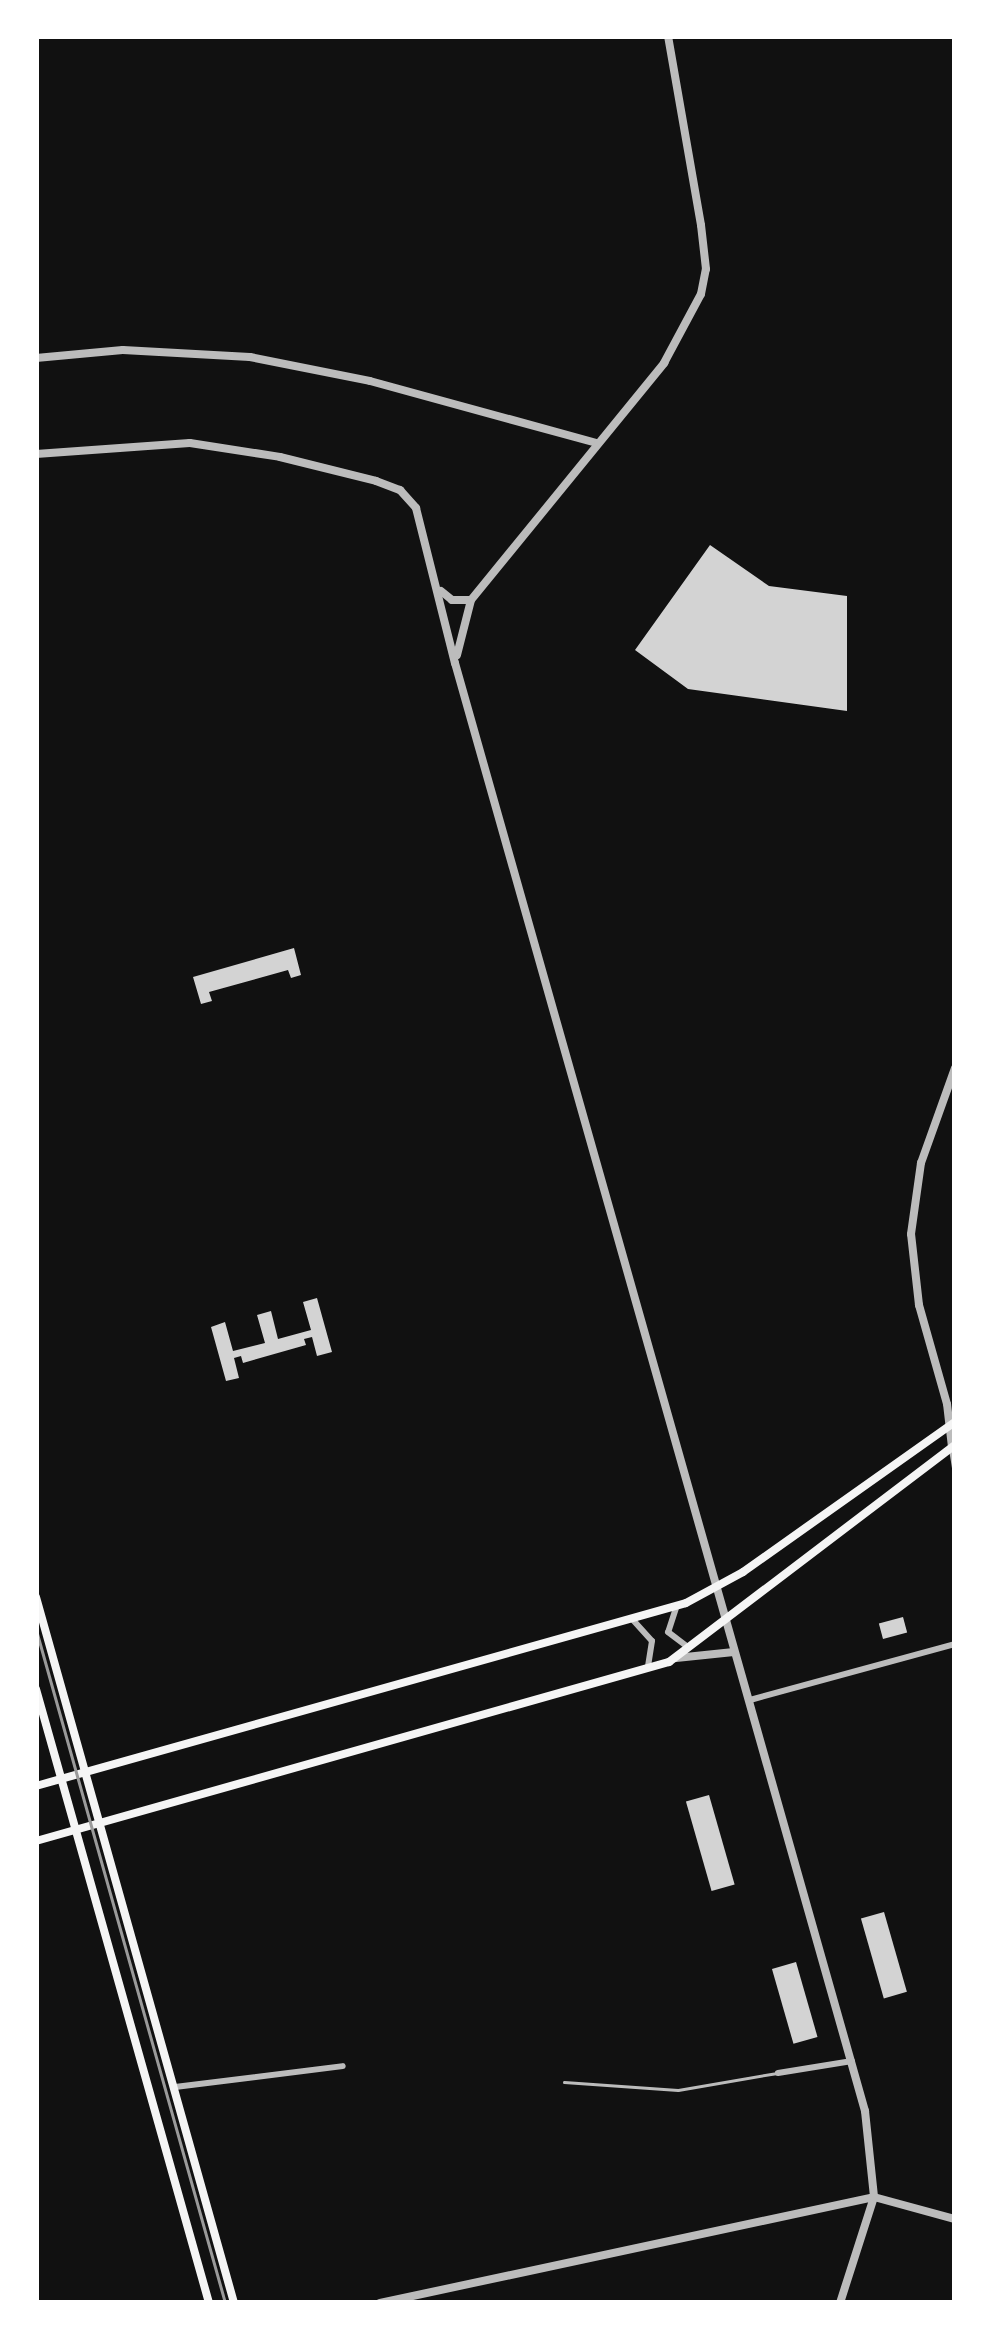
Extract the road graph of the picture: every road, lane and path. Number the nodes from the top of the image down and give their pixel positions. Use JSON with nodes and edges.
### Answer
{"nodes":[{"id":1,"x":668,"y":36,"type":"edge"},
{"id":2,"x":36,"y":358,"type":"edge"},
{"id":3,"x":596,"y":443,"type":"junction"},
{"id":4,"x":36,"y":454,"type":"edge"},
{"id":5,"x":437,"y":585,"type":"junction"},
{"id":6,"x":471,"y":600,"type":"junction"},
{"id":7,"x":455,"y":663,"type":"junction"},
{"id":8,"x":955,"y":1068,"type":"edge"},
{"id":9,"x":952,"y":1424,"type":"edge"},
{"id":10,"x":953,"y":1446,"type":"edge"},
{"id":11,"x":955,"y":1469,"type":"edge"},
{"id":12,"x":717,"y":1589,"type":"junction"},
{"id":13,"x":36,"y":1597,"type":"edge"},
{"id":14,"x":678,"y":1606,"type":"junction"},
{"id":15,"x":725,"y":1618,"type":"junction"},
{"id":16,"x":633,"y":1620,"type":"junction"},
{"id":17,"x":955,"y":1644,"type":"edge"},
{"id":18,"x":692,"y":1646,"type":"junction"},
{"id":19,"x":734,"y":1652,"type":"junction"},
{"id":20,"x":676,"y":1658,"type":"junction"},
{"id":21,"x":646,"y":1669,"type":"junction"},
{"id":22,"x":36,"y":1688,"type":"edge"},
{"id":23,"x":750,"y":1700,"type":"junction"},
{"id":24,"x":86,"y":1772,"type":"junction"},
{"id":25,"x":62,"y":1779,"type":"junction"},
{"id":26,"x":36,"y":1786,"type":"edge"},
{"id":27,"x":101,"y":1823,"type":"junction"},
{"id":28,"x":76,"y":1829,"type":"junction"},
{"id":29,"x":36,"y":1840,"type":"edge"},
{"id":30,"x":853,"y":2061,"type":"junction"},
{"id":31,"x":343,"y":2066,"type":"dead end"},
{"id":32,"x":778,"y":2073,"type":"joint"},
{"id":33,"x":564,"y":2082,"type":"dead end"},
{"id":34,"x":175,"y":2087,"type":"junction"},
{"id":35,"x":874,"y":2197,"type":"junction"},
{"id":36,"x":955,"y":2219,"type":"edge"},
{"id":37,"x":209,"y":2303,"type":"edge"},
{"id":38,"x":234,"y":2303,"type":"edge"},
{"id":39,"x":380,"y":2303,"type":"edge"},
{"id":40,"x":840,"y":2303,"type":"edge"}],
"edges":[{"from":1,"to":3,"type":"street"},
{"from":2,"to":3,"type":"street"},
{"from":3,"to":6,"type":"street"},
{"from":4,"to":5,"type":"street"},
{"from":5,"to":6,"type":"street"},
{"from":5,"to":7,"type":"street"},
{"from":6,"to":7,"type":"street"},
{"from":7,"to":12,"type":"street"},
{"from":8,"to":9,"type":"street"},
{"from":9,"to":10,"type":"street"},
{"from":9,"to":12,"type":"main road"},
{"from":10,"to":11,"type":"street"},
{"from":10,"to":15,"type":"main road"},
{"from":12,"to":14,"type":"main road"},
{"from":12,"to":15,"type":"street"},
{"from":13,"to":24,"type":"main road"},
{"from":14,"to":16,"type":"main road"},
{"from":14,"to":18,"type":"street"},
{"from":15,"to":18,"type":"main road"},
{"from":15,"to":19,"type":"street"},
{"from":16,"to":21,"type":"street"},
{"from":16,"to":24,"type":"main road"},
{"from":17,"to":23,"type":"street"},
{"from":18,"to":20,"type":"main road"},
{"from":19,"to":20,"type":"street"},
{"from":19,"to":23,"type":"street"},
{"from":20,"to":21,"type":"main road"},
{"from":21,"to":27,"type":"main road"},
{"from":22,"to":25,"type":"main road"},
{"from":23,"to":30,"type":"street"},
{"from":24,"to":25,"type":"main road"},
{"from":24,"to":27,"type":"main road"},
{"from":25,"to":26,"type":"main road"},
{"from":25,"to":28,"type":"main road"},
{"from":27,"to":28,"type":"main road"},
{"from":27,"to":34,"type":"main road"},
{"from":28,"to":29,"type":"main road"},
{"from":28,"to":37,"type":"main road"},
{"from":30,"to":32,"type":"street"},
{"from":30,"to":35,"type":"street"},
{"from":31,"to":34,"type":"street"},
{"from":32,"to":33,"type":"lane"},
{"from":34,"to":38,"type":"main road"},
{"from":35,"to":36,"type":"street"},
{"from":35,"to":39,"type":"street"},
{"from":35,"to":40,"type":"street"}]}
